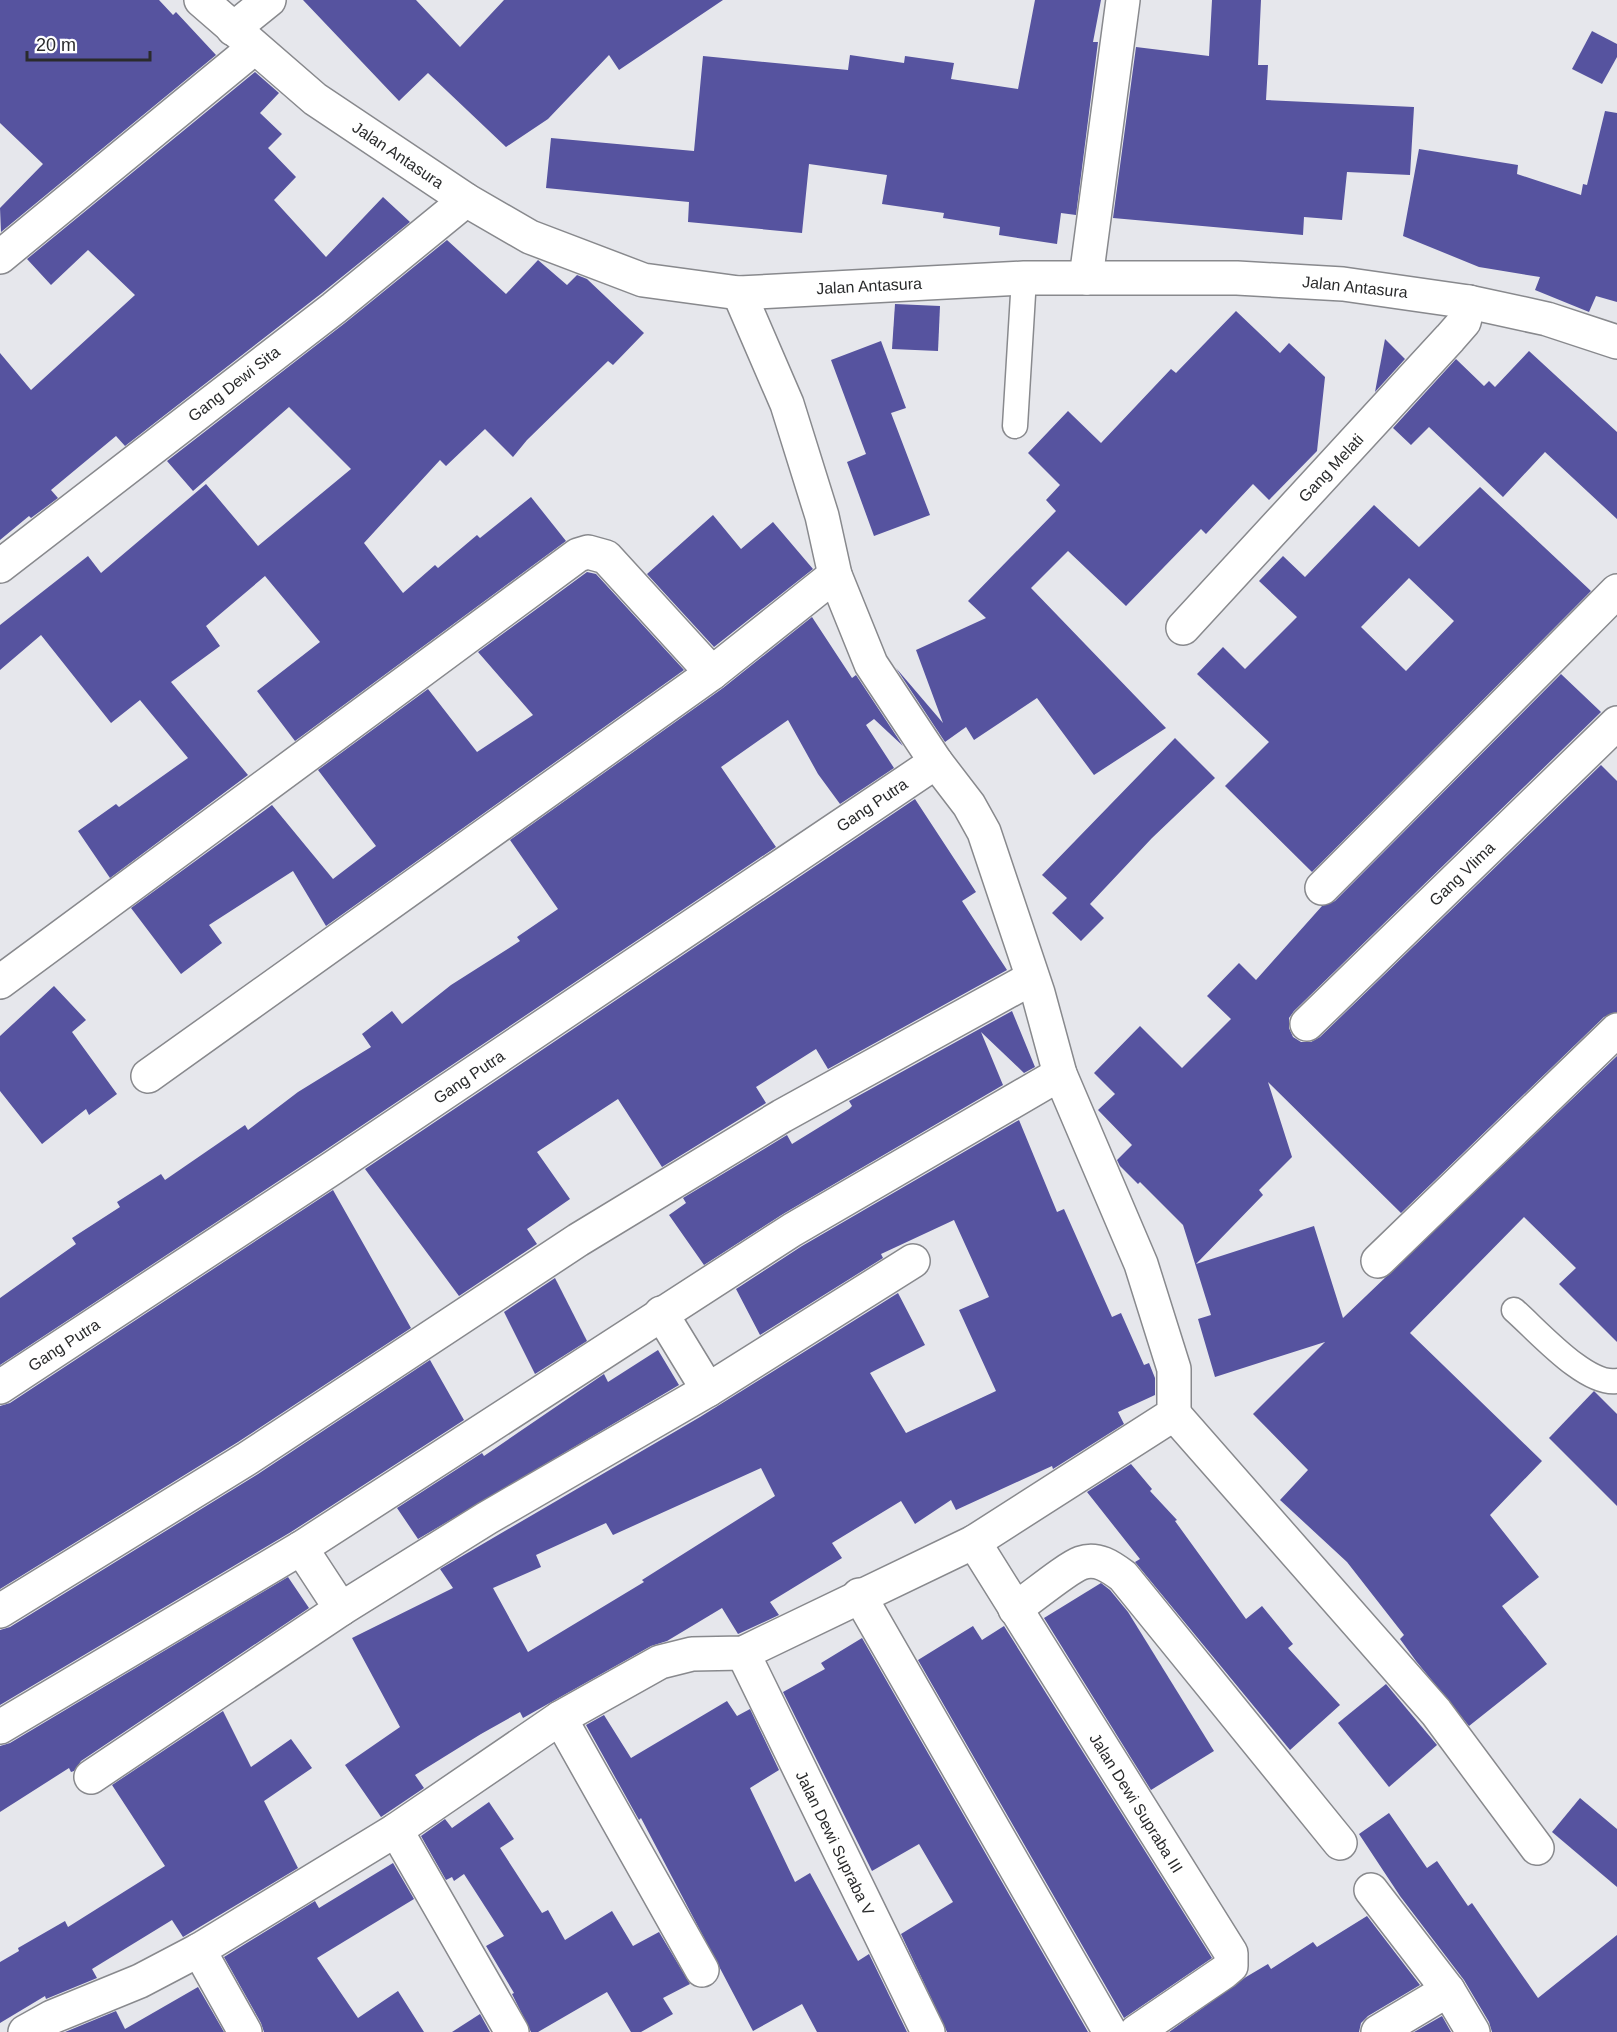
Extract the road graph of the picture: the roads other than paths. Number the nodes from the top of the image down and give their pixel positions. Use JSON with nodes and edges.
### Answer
{"nodes":[{"id":1,"x":201,"y":0,"type":"edge"},
{"id":2,"x":269,"y":0,"type":"edge"},
{"id":3,"x":1123,"y":0,"type":"edge"},
{"id":4,"x":243,"y":38,"type":"junction"},
{"id":5,"x":466,"y":200,"type":"junction"},
{"id":6,"x":0,"y":257,"type":"edge"},
{"id":7,"x":1024,"y":278,"type":"junction"},
{"id":8,"x":1086,"y":278,"type":"junction"},
{"id":9,"x":739,"y":293,"type":"junction"},
{"id":10,"x":1469,"y":302,"type":"junction"},
{"id":11,"x":1617,"y":342,"type":"edge"},
{"id":12,"x":1015,"y":426,"type":"dead end"},
{"id":13,"x":0,"y":566,"type":"edge"},
{"id":14,"x":835,"y":575,"type":"junction"},
{"id":15,"x":1617,"y":591,"type":"edge"},
{"id":16,"x":1183,"y":628,"type":"dead end"},
{"id":17,"x":712,"y":673,"type":"junction"},
{"id":18,"x":1617,"y":723,"type":"edge"},
{"id":19,"x":936,"y":762,"type":"junction"},
{"id":20,"x":1322,"y":888,"type":"dead end"},
{"id":21,"x":1032,"y":978,"type":"junction"},
{"id":22,"x":0,"y":982,"type":"edge"},
{"id":23,"x":1307,"y":1024,"type":"dead end"},
{"id":24,"x":1617,"y":1030,"type":"edge"},
{"id":25,"x":1060,"y":1074,"type":"junction"},
{"id":26,"x":148,"y":1076,"type":"dead end"},
{"id":27,"x":913,"y":1261,"type":"dead end"},
{"id":28,"x":1378,"y":1261,"type":"dead end"},
{"id":29,"x":1514,"y":1310,"type":"dead end"},
{"id":30,"x":661,"y":1313,"type":"junction"},
{"id":31,"x":1617,"y":1381,"type":"edge"},
{"id":32,"x":0,"y":1387,"type":"edge"},
{"id":33,"x":708,"y":1390,"type":"junction"},
{"id":34,"x":1174,"y":1414,"type":"junction"},
{"id":35,"x":974,"y":1542,"type":"junction"},
{"id":36,"x":302,"y":1548,"type":"junction"},
{"id":37,"x":859,"y":1595,"type":"junction"},
{"id":38,"x":342,"y":1609,"type":"junction"},
{"id":39,"x":1015,"y":1609,"type":"junction"},
{"id":40,"x":0,"y":1611,"type":"edge"},
{"id":41,"x":743,"y":1653,"type":"junction"},
{"id":42,"x":560,"y":1718,"type":"junction"},
{"id":43,"x":0,"y":1727,"type":"edge"},
{"id":44,"x":91,"y":1777,"type":"dead end"},
{"id":45,"x":396,"y":1830,"type":"junction"},
{"id":46,"x":1340,"y":1843,"type":"dead end"},
{"id":47,"x":1536,"y":1848,"type":"dead end"},
{"id":48,"x":1371,"y":1890,"type":"dead end"},
{"id":49,"x":199,"y":1950,"type":"junction"},
{"id":50,"x":702,"y":1970,"type":"dead end"},
{"id":51,"x":1448,"y":1990,"type":"junction"},
{"id":52,"x":46,"y":2027,"type":"edge"},
{"id":53,"x":245,"y":2032,"type":"edge"},
{"id":54,"x":512,"y":2032,"type":"edge"},
{"id":55,"x":928,"y":2032,"type":"edge"},
{"id":56,"x":1110,"y":2032,"type":"edge"},
{"id":57,"x":1136,"y":2032,"type":"edge"},
{"id":58,"x":1378,"y":2032,"type":"edge"},
{"id":59,"x":1473,"y":2032,"type":"edge"}],
"edges":[{"from":1,"to":4,"type":"street","name":"Jalan Antasura"},
{"from":2,"to":4,"type":"street"},
{"from":3,"to":8,"type":"street"},
{"from":4,"to":5,"type":"street","name":"Jalan Antasura"},
{"from":4,"to":6,"type":"street"},
{"from":5,"to":9,"type":"street","name":"Jalan Antasura"},
{"from":5,"to":13,"type":"street","name":"Gang Dewi Sita"},
{"from":7,"to":8,"type":"street","name":"Jalan Antasura"},
{"from":7,"to":9,"type":"street","name":"Jalan Antasura"},
{"from":7,"to":12,"type":"lane"},
{"from":8,"to":10,"type":"street","name":"Jalan Antasura"},
{"from":9,"to":14,"type":"street"},
{"from":10,"to":11,"type":"street","name":"Jalan Antasura"},
{"from":10,"to":16,"type":"street","name":"Gang Melati"},
{"from":14,"to":17,"type":"street"},
{"from":14,"to":19,"type":"street"},
{"from":15,"to":20,"type":"street"},
{"from":17,"to":22,"type":"street"},
{"from":17,"to":26,"type":"street"},
{"from":18,"to":23,"type":"street","name":"Gang Vlima"},
{"from":19,"to":21,"type":"street"},
{"from":19,"to":32,"type":"street","name":"Gang Putra"},
{"from":21,"to":25,"type":"street"},
{"from":21,"to":40,"type":"street"},
{"from":24,"to":28,"type":"street"},
{"from":25,"to":30,"type":"street"},
{"from":25,"to":34,"type":"street"},
{"from":27,"to":33,"type":"street"},
{"from":29,"to":31,"type":"lane"},
{"from":30,"to":33,"type":"street"},
{"from":30,"to":36,"type":"street"},
{"from":33,"to":38,"type":"street"},
{"from":34,"to":35,"type":"street"},
{"from":34,"to":47,"type":"street"},
{"from":35,"to":37,"type":"street"},
{"from":35,"to":39,"type":"street","name":"Jalan Dewi Supraba III"},
{"from":36,"to":38,"type":"street"},
{"from":36,"to":43,"type":"street"},
{"from":37,"to":41,"type":"street"},
{"from":37,"to":56,"type":"street"},
{"from":38,"to":44,"type":"street"},
{"from":39,"to":46,"type":"street"},
{"from":39,"to":57,"type":"street","name":"Jalan Dewi Supraba III"},
{"from":41,"to":42,"type":"street"},
{"from":41,"to":55,"type":"street","name":"Jalan Dewi Supraba V"},
{"from":42,"to":45,"type":"street"},
{"from":42,"to":50,"type":"street"},
{"from":45,"to":49,"type":"street"},
{"from":45,"to":54,"type":"street"},
{"from":48,"to":51,"type":"street"},
{"from":49,"to":52,"type":"street"},
{"from":49,"to":53,"type":"street"},
{"from":51,"to":58,"type":"street"},
{"from":51,"to":59,"type":"street"}]}
